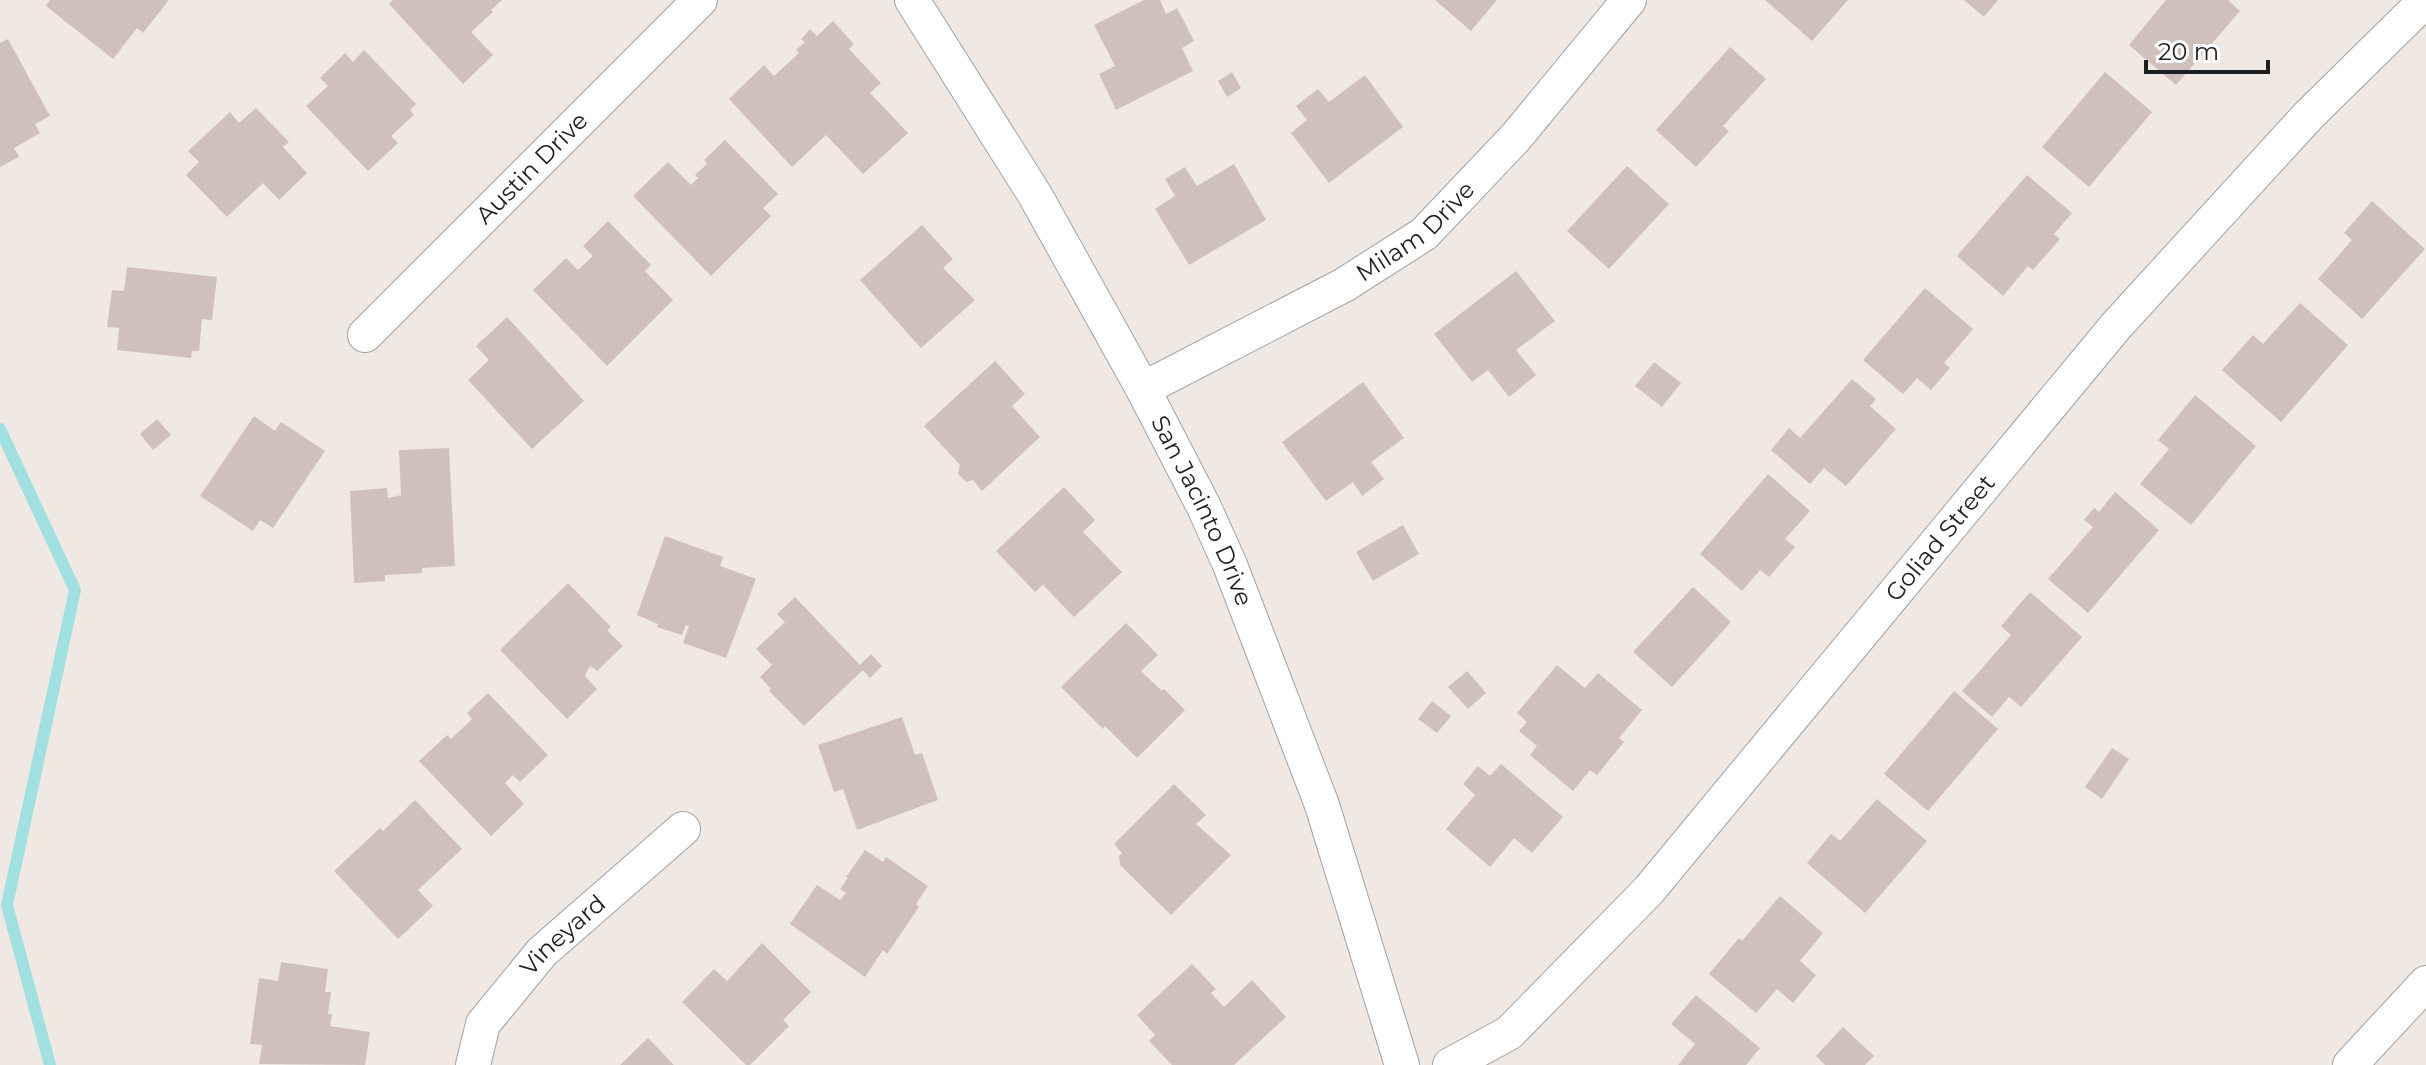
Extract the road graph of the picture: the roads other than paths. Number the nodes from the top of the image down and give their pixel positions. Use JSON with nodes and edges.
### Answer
{"nodes":[{"id":1,"x":700,"y":0,"type":"edge"},
{"id":2,"x":912,"y":0,"type":"edge"},
{"id":3,"x":1629,"y":0,"type":"edge"},
{"id":4,"x":2426,"y":0,"type":"edge"},
{"id":5,"x":365,"y":335,"type":"dead end"},
{"id":6,"x":1143,"y":389,"type":"junction"},
{"id":7,"x":683,"y":829,"type":"dead end"},
{"id":8,"x":2426,"y":983,"type":"edge"},
{"id":9,"x":473,"y":1065,"type":"edge"},
{"id":10,"x":1402,"y":1065,"type":"edge"},
{"id":11,"x":1450,"y":1065,"type":"edge"},
{"id":12,"x":2350,"y":1065,"type":"edge"}],
"edges":[{"from":1,"to":5,"type":"street","name":"Austin Drive"},
{"from":2,"to":6,"type":"street","name":"San Jacinto Drive"},
{"from":3,"to":6,"type":"street","name":"Milam Drive"},
{"from":4,"to":11,"type":"street","name":"Goliad Street"},
{"from":6,"to":10,"type":"street","name":"San Jacinto Drive"},
{"from":7,"to":9,"type":"street","name":"Vineyard"},
{"from":8,"to":12,"type":"street"}]}
